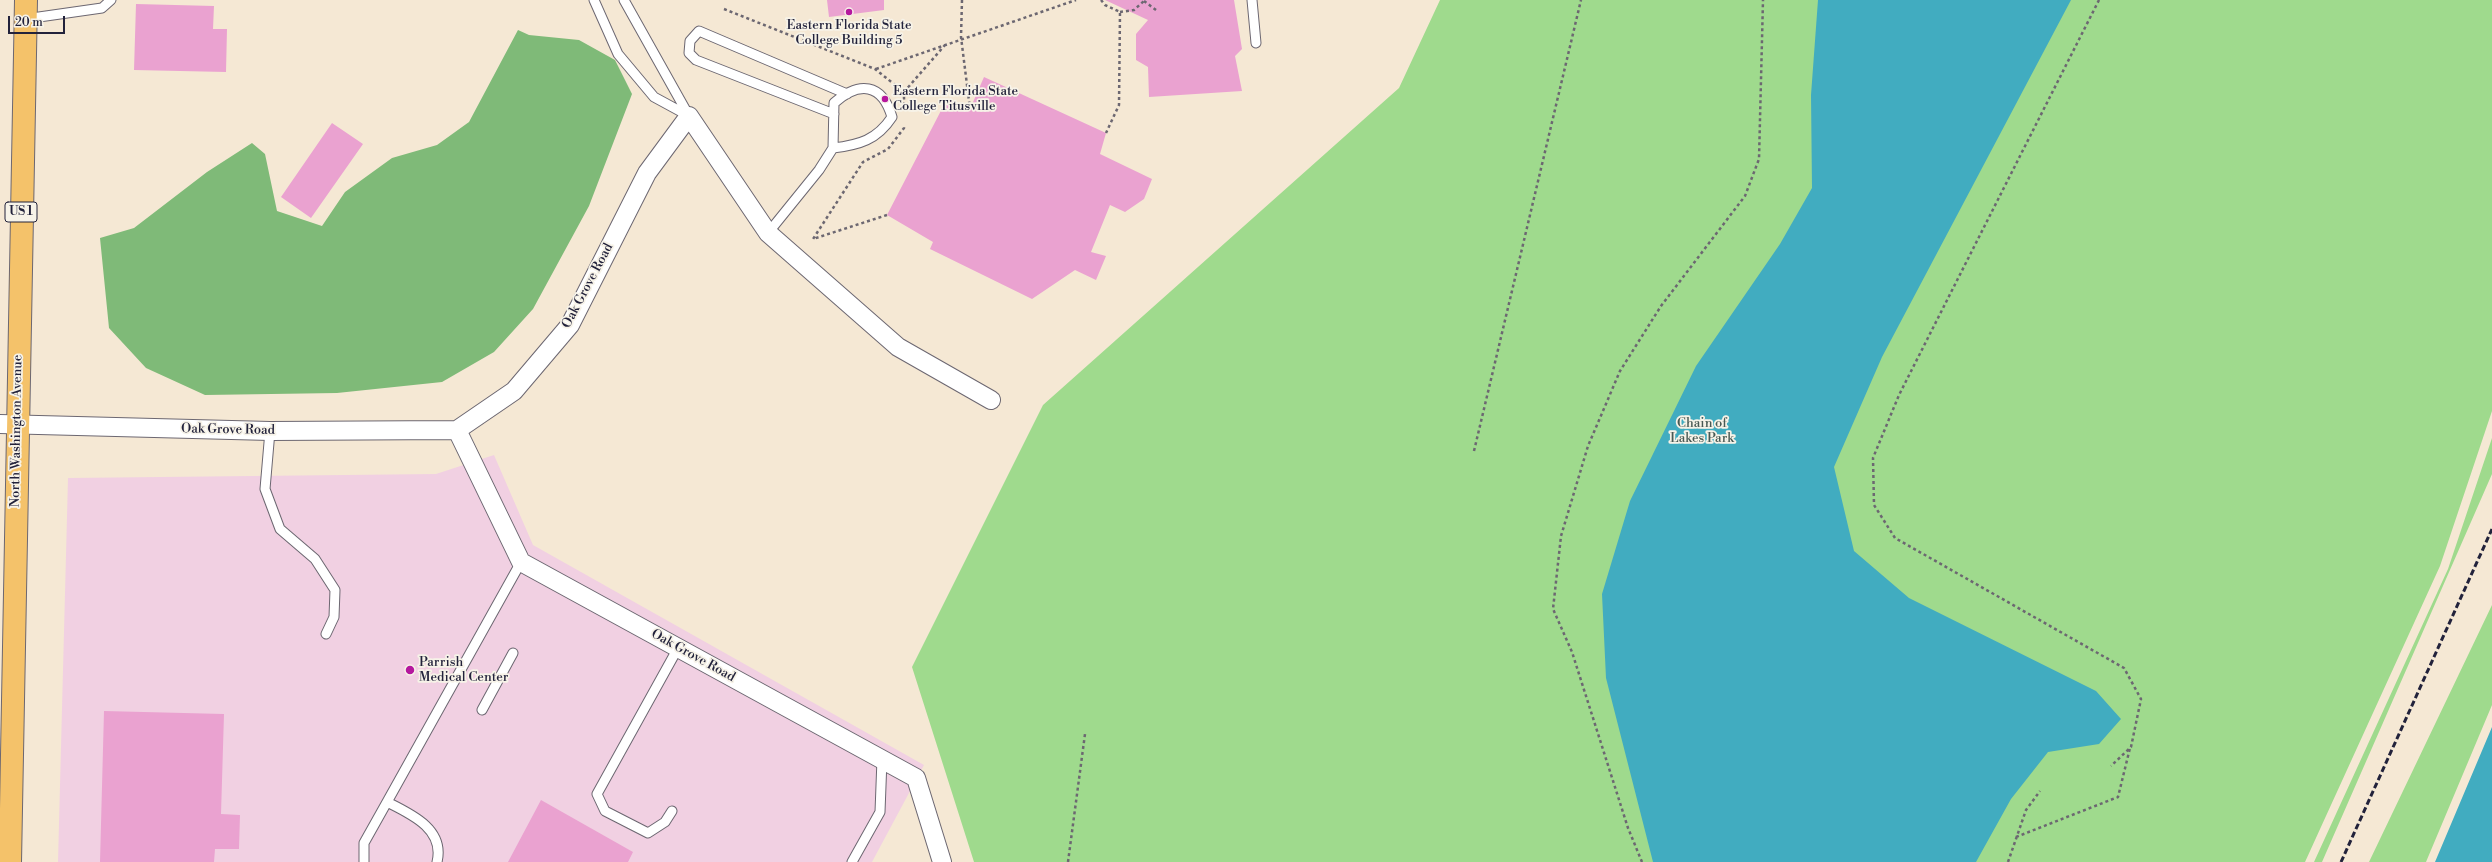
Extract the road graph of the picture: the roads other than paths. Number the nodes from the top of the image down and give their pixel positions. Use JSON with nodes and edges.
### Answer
{"nodes":[{"id":1,"x":111,"y":0,"type":"edge"},
{"id":2,"x":594,"y":0,"type":"edge"},
{"id":3,"x":624,"y":0,"type":"edge"},
{"id":4,"x":1252,"y":0,"type":"edge"},
{"id":5,"x":26,"y":9,"type":"edge"},
{"id":6,"x":1256,"y":43,"type":"dead end"},
{"id":7,"x":848,"y":94,"type":"junction"},
{"id":8,"x":834,"y":114,"type":"junction"},
{"id":9,"x":689,"y":116,"type":"junction"},
{"id":10,"x":833,"y":148,"type":"junction"},
{"id":11,"x":768,"y":233,"type":"junction"},
{"id":12,"x":990,"y":400,"type":"dead end"},
{"id":13,"x":8,"y":425,"type":"edge"},
{"id":14,"x":457,"y":430,"type":"junction"},
{"id":15,"x":270,"y":432,"type":"junction"},
{"id":16,"x":521,"y":562,"type":"junction"},
{"id":17,"x":326,"y":634,"type":"dead end"},
{"id":18,"x":678,"y":648,"type":"junction"},
{"id":19,"x":513,"y":653,"type":"dead end"},
{"id":20,"x":482,"y":710,"type":"dead end"},
{"id":21,"x":882,"y":759,"type":"junction"},
{"id":22,"x":387,"y":802,"type":"junction"},
{"id":23,"x":672,"y":811,"type":"dead end"},
{"id":24,"x":10,"y":862,"type":"edge"},
{"id":25,"x":364,"y":862,"type":"edge"},
{"id":26,"x":437,"y":862,"type":"edge"},
{"id":27,"x":852,"y":862,"type":"edge"},
{"id":28,"x":942,"y":862,"type":"edge"}],
"edges":[{"from":1,"to":5,"type":"lane"},
{"from":2,"to":9,"type":"lane"},
{"from":3,"to":9,"type":"lane"},
{"from":4,"to":6,"type":"lane"},
{"from":5,"to":13,"type":"main road","name":"North Washington Avenue","number":"US 1"},
{"from":7,"to":8,"type":"lane"},
{"from":7,"to":8,"type":"lane"},
{"from":7,"to":10,"type":"lane"},
{"from":8,"to":10,"type":"lane"},
{"from":9,"to":11,"type":"street"},
{"from":9,"to":14,"type":"street","name":"Oak Grove Road"},
{"from":10,"to":11,"type":"lane"},
{"from":11,"to":12,"type":"street"},
{"from":13,"to":15,"type":"street","name":"Oak Grove Road"},
{"from":13,"to":24,"type":"main road","name":"North Washington Avenue","number":"US 1"},
{"from":14,"to":15,"type":"street","name":"Oak Grove Road"},
{"from":14,"to":16,"type":"street"},
{"from":15,"to":17,"type":"lane"},
{"from":16,"to":18,"type":"street","name":"Oak Grove Road"},
{"from":16,"to":22,"type":"lane"},
{"from":18,"to":21,"type":"street","name":"Oak Grove Road"},
{"from":18,"to":23,"type":"lane"},
{"from":19,"to":20,"type":"lane"},
{"from":21,"to":27,"type":"lane"},
{"from":21,"to":28,"type":"street","name":"Oak Grove Road"},
{"from":22,"to":25,"type":"lane"},
{"from":22,"to":26,"type":"lane"}]}
